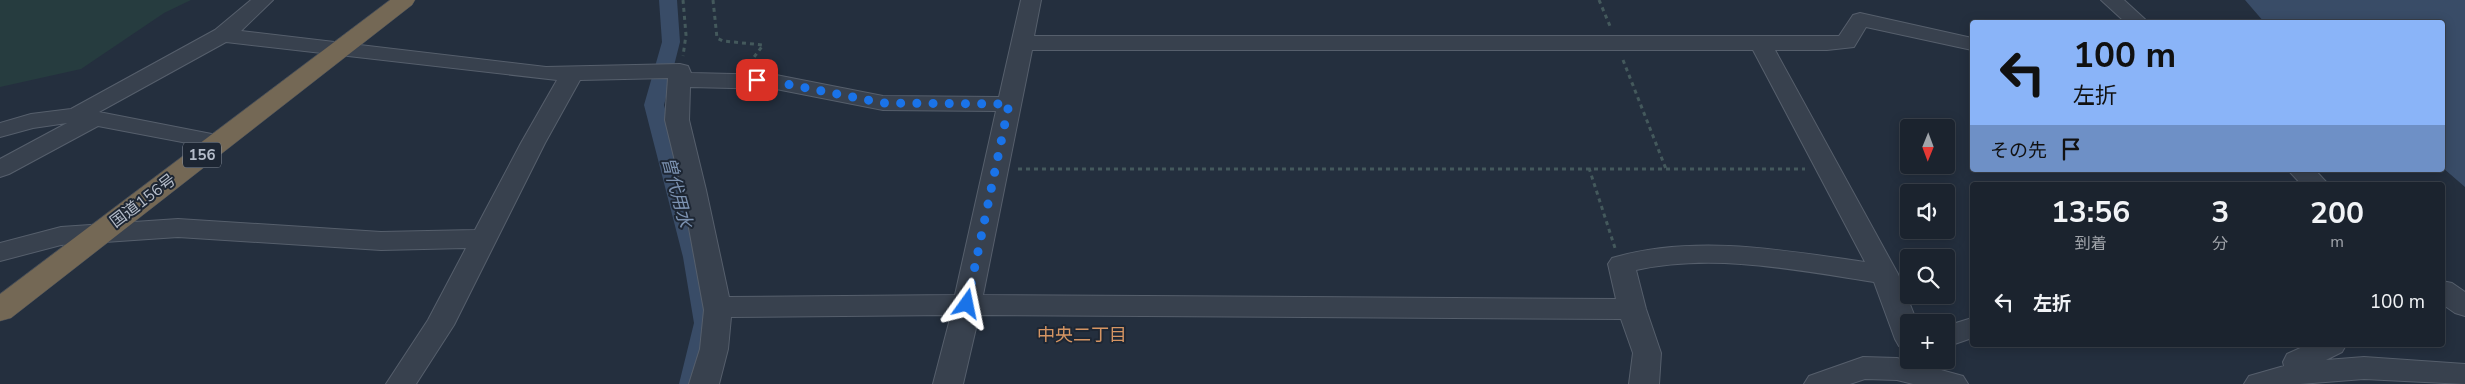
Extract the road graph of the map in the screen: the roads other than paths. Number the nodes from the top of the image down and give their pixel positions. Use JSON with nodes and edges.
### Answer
{"nodes":[{"id":1,"x":263,"y":0,"type":"edge"},
{"id":2,"x":404,"y":0,"type":"edge"},
{"id":3,"x":1031,"y":0,"type":"edge"},
{"id":4,"x":2111,"y":0,"type":"edge"},
{"id":5,"x":2135,"y":20,"type":"edge"},
{"id":6,"x":223,"y":35,"type":"junction"},
{"id":7,"x":1022,"y":43,"type":"junction"},
{"id":8,"x":1760,"y":43,"type":"junction"},
{"id":9,"x":1970,"y":44,"type":"edge"},
{"id":10,"x":340,"y":49,"type":"junction"},
{"id":11,"x":573,"y":73,"type":"junction"},
{"id":12,"x":680,"y":75,"type":"junction"},
{"id":13,"x":1009,"y":104,"type":"junction"},
{"id":14,"x":86,"y":116,"type":"junction"},
{"id":15,"x":0,"y":130,"type":"edge"},
{"id":16,"x":219,"y":142,"type":"junction"},
{"id":17,"x":0,"y":169,"type":"edge"},
{"id":18,"x":2302,"y":172,"type":"edge"},
{"id":19,"x":2314,"y":182,"type":"edge"},
{"id":20,"x":100,"y":233,"type":"junction"},
{"id":21,"x":483,"y":239,"type":"junction"},
{"id":22,"x":0,"y":252,"type":"edge"},
{"id":23,"x":1885,"y":274,"type":"junction"},
{"id":24,"x":2445,"y":292,"type":"edge"},
{"id":25,"x":967,"y":304,"type":"junction"},
{"id":26,"x":2465,"y":306,"type":"edge"},
{"id":27,"x":1632,"y":309,"type":"junction"},
{"id":28,"x":0,"y":310,"type":"edge"},
{"id":29,"x":718,"y":310,"type":"junction"},
{"id":30,"x":1900,"y":315,"type":"edge"},
{"id":31,"x":1970,"y":329,"type":"edge"},
{"id":32,"x":1955,"y":334,"type":"edge"},
{"id":33,"x":2328,"y":347,"type":"edge"},
{"id":34,"x":1900,"y":362,"type":"edge"},
{"id":35,"x":1919,"y":369,"type":"edge"},
{"id":36,"x":2301,"y":372,"type":"junction"},
{"id":37,"x":2465,"y":375,"type":"edge"},
{"id":38,"x":401,"y":384,"type":"edge"},
{"id":39,"x":704,"y":384,"type":"edge"},
{"id":40,"x":948,"y":384,"type":"edge"},
{"id":41,"x":1644,"y":384,"type":"edge"},
{"id":42,"x":1819,"y":384,"type":"edge"},
{"id":43,"x":1953,"y":384,"type":"edge"},
{"id":44,"x":2259,"y":384,"type":"edge"}],
"edges":[{"from":1,"to":6,"type":"street"},
{"from":2,"to":10,"type":"highway","name":"国道156号","number":"156"},
{"from":3,"to":7,"type":"street"},
{"from":4,"to":5,"type":"street"},
{"from":6,"to":10,"type":"street"},
{"from":6,"to":14,"type":"street"},
{"from":7,"to":8,"type":"street"},
{"from":7,"to":13,"type":"street"},
{"from":8,"to":9,"type":"street"},
{"from":8,"to":23,"type":"street"},
{"from":10,"to":11,"type":"street"},
{"from":10,"to":16,"type":"highway","name":"国道156号","number":"156"},
{"from":11,"to":12,"type":"street"},
{"from":11,"to":21,"type":"street"},
{"from":12,"to":13,"type":"street"},
{"from":12,"to":29,"type":"street"},
{"from":13,"to":25,"type":"street"},
{"from":14,"to":15,"type":"street"},
{"from":14,"to":16,"type":"street"},
{"from":14,"to":17,"type":"street"},
{"from":16,"to":20,"type":"highway","name":"国道156号","number":"156"},
{"from":18,"to":19,"type":"street"},
{"from":20,"to":21,"type":"street"},
{"from":20,"to":22,"type":"street"},
{"from":20,"to":28,"type":"highway","name":"国道156号","number":"156"},
{"from":21,"to":38,"type":"street"},
{"from":23,"to":27,"type":"street"},
{"from":23,"to":30,"type":"street"},
{"from":24,"to":26,"type":"street"},
{"from":25,"to":27,"type":"street"},
{"from":25,"to":29,"type":"street"},
{"from":25,"to":40,"type":"street"},
{"from":27,"to":41,"type":"street"},
{"from":29,"to":39,"type":"street"},
{"from":31,"to":32,"type":"street"},
{"from":33,"to":36,"type":"street"},
{"from":34,"to":42,"type":"street"},
{"from":35,"to":43,"type":"street"},
{"from":36,"to":37,"type":"street"},
{"from":36,"to":44,"type":"street"}]}
